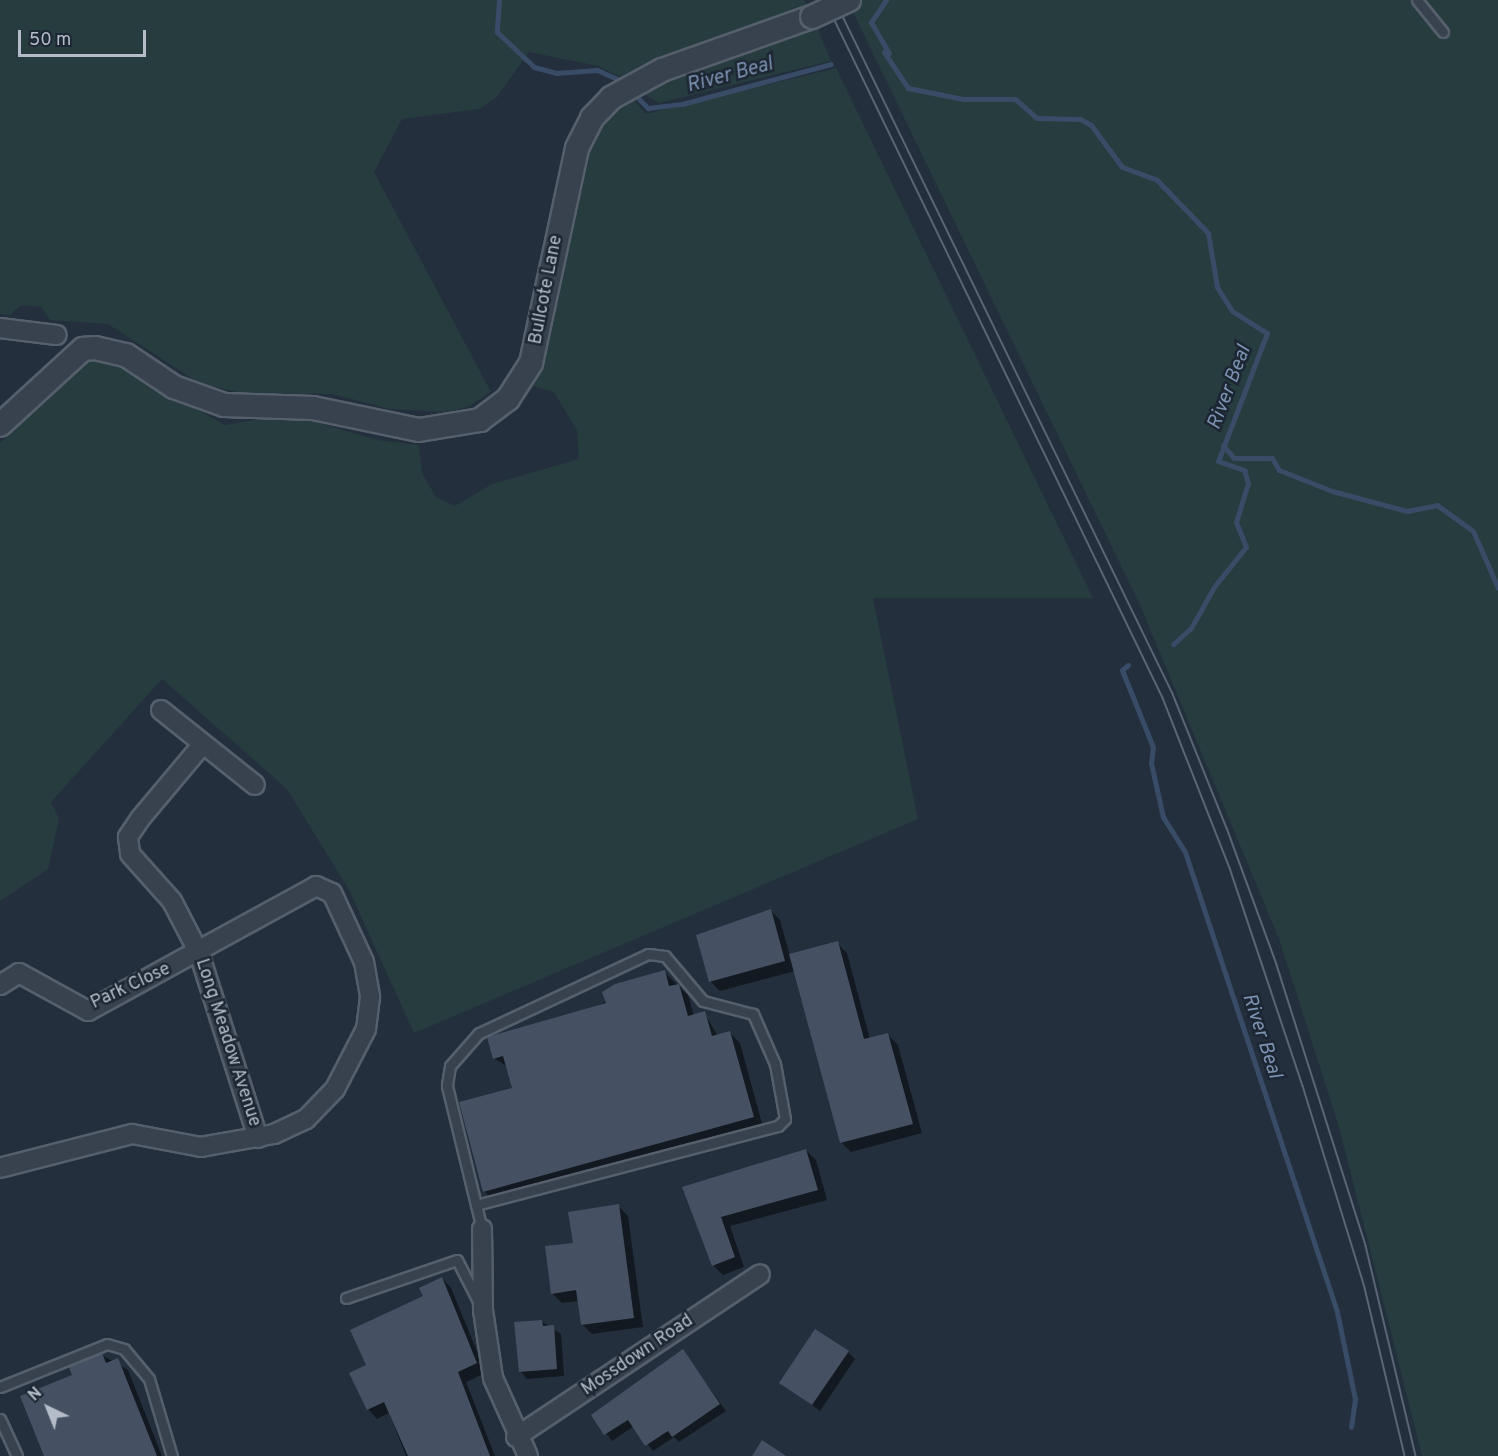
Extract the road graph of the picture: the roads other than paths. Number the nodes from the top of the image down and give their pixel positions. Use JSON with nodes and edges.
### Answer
{"nodes":[{"id":1,"x":849,"y":0,"type":"edge"},
{"id":2,"x":1417,"y":0,"type":"edge"},
{"id":3,"x":1443,"y":33,"type":"dead end"},
{"id":4,"x":0,"y":328,"type":"edge"},
{"id":5,"x":57,"y":335,"type":"dead end"},
{"id":6,"x":0,"y":424,"type":"edge"},
{"id":7,"x":161,"y":710,"type":"dead end"},
{"id":8,"x":202,"y":745,"type":"junction"},
{"id":9,"x":255,"y":785,"type":"dead end"},
{"id":10,"x":199,"y":953,"type":"junction"},
{"id":11,"x":0,"y":985,"type":"edge"},
{"id":12,"x":258,"y":1138,"type":"junction"},
{"id":13,"x":0,"y":1168,"type":"edge"},
{"id":14,"x":476,"y":1205,"type":"junction"},
{"id":15,"x":482,"y":1230,"type":"joint"},
{"id":16,"x":760,"y":1274,"type":"dead end"},
{"id":17,"x":346,"y":1298,"type":"dead end"},
{"id":18,"x":483,"y":1310,"type":"junction"},
{"id":19,"x":0,"y":1387,"type":"edge"},
{"id":20,"x":0,"y":1419,"type":"edge"},
{"id":21,"x":516,"y":1437,"type":"junction"},
{"id":22,"x":17,"y":1456,"type":"edge"},
{"id":23,"x":172,"y":1456,"type":"edge"},
{"id":24,"x":528,"y":1456,"type":"edge"}],
"edges":[{"from":1,"to":6,"type":"street","name":"Bullcote Lane","bridge":true},
{"from":2,"to":3,"type":"lane"},
{"from":4,"to":5,"type":"street"},
{"from":7,"to":8,"type":"street"},
{"from":8,"to":9,"type":"street"},
{"from":8,"to":10,"type":"street","name":"Long Meadow Avenue"},
{"from":10,"to":11,"type":"street","name":"Park Close"},
{"from":10,"to":12,"type":"street","name":"Long Meadow Avenue"},
{"from":10,"to":12,"type":"street"},
{"from":12,"to":13,"type":"street"},
{"from":14,"to":14,"type":"lane"},
{"from":14,"to":15,"type":"lane"},
{"from":15,"to":18,"type":"street"},
{"from":16,"to":21,"type":"street","name":"Mossdown Road"},
{"from":17,"to":18,"type":"lane"},
{"from":18,"to":21,"type":"street"},
{"from":19,"to":23,"type":"lane"},
{"from":20,"to":22,"type":"lane"},
{"from":21,"to":24,"type":"street"}]}
